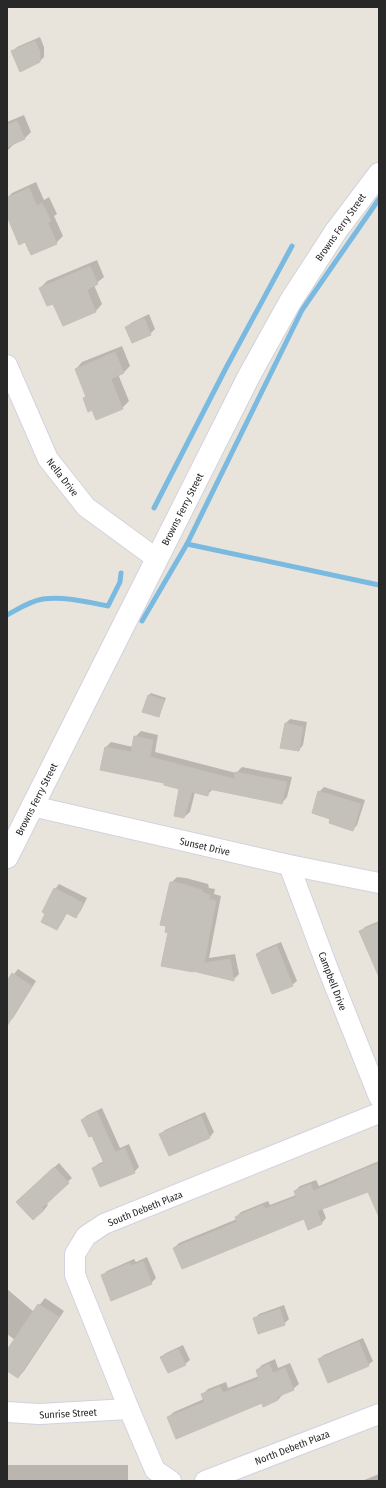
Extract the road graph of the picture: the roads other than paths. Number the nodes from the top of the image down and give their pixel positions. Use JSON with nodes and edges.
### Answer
{"nodes":[{"id":1,"x":379,"y":174,"type":"edge"},
{"id":2,"x":7,"y":365,"type":"edge"},
{"id":3,"x":156,"y":559,"type":"junction"},
{"id":4,"x":32,"y":806,"type":"junction"},
{"id":5,"x":7,"y":858,"type":"edge"},
{"id":6,"x":289,"y":865,"type":"junction"},
{"id":7,"x":379,"y":883,"type":"edge"},
{"id":8,"x":379,"y":1097,"type":"edge"},
{"id":9,"x":379,"y":1114,"type":"edge"},
{"id":10,"x":129,"y":1410,"type":"junction"},
{"id":11,"x":7,"y":1412,"type":"edge"},
{"id":12,"x":379,"y":1414,"type":"edge"},
{"id":13,"x":171,"y":1481,"type":"edge"},
{"id":14,"x":205,"y":1481,"type":"edge"}],
"edges":[{"from":1,"to":3,"type":"street","name":"Browns Ferry Street"},
{"from":2,"to":3,"type":"street","name":"Nella Drive"},
{"from":3,"to":4,"type":"street","name":"Browns Ferry Street"},
{"from":4,"to":5,"type":"street","name":"Browns Ferry Street"},
{"from":4,"to":6,"type":"street","name":"Sunset Drive"},
{"from":6,"to":7,"type":"street","name":"Sunset Drive"},
{"from":6,"to":8,"type":"street","name":"Campbell Drive"},
{"from":9,"to":10,"type":"street","name":"South Debeth Plaza"},
{"from":10,"to":11,"type":"street","name":"Sunrise Street"},
{"from":10,"to":13,"type":"street"},
{"from":12,"to":14,"type":"street","name":"North Debeth Plaza"}]}
